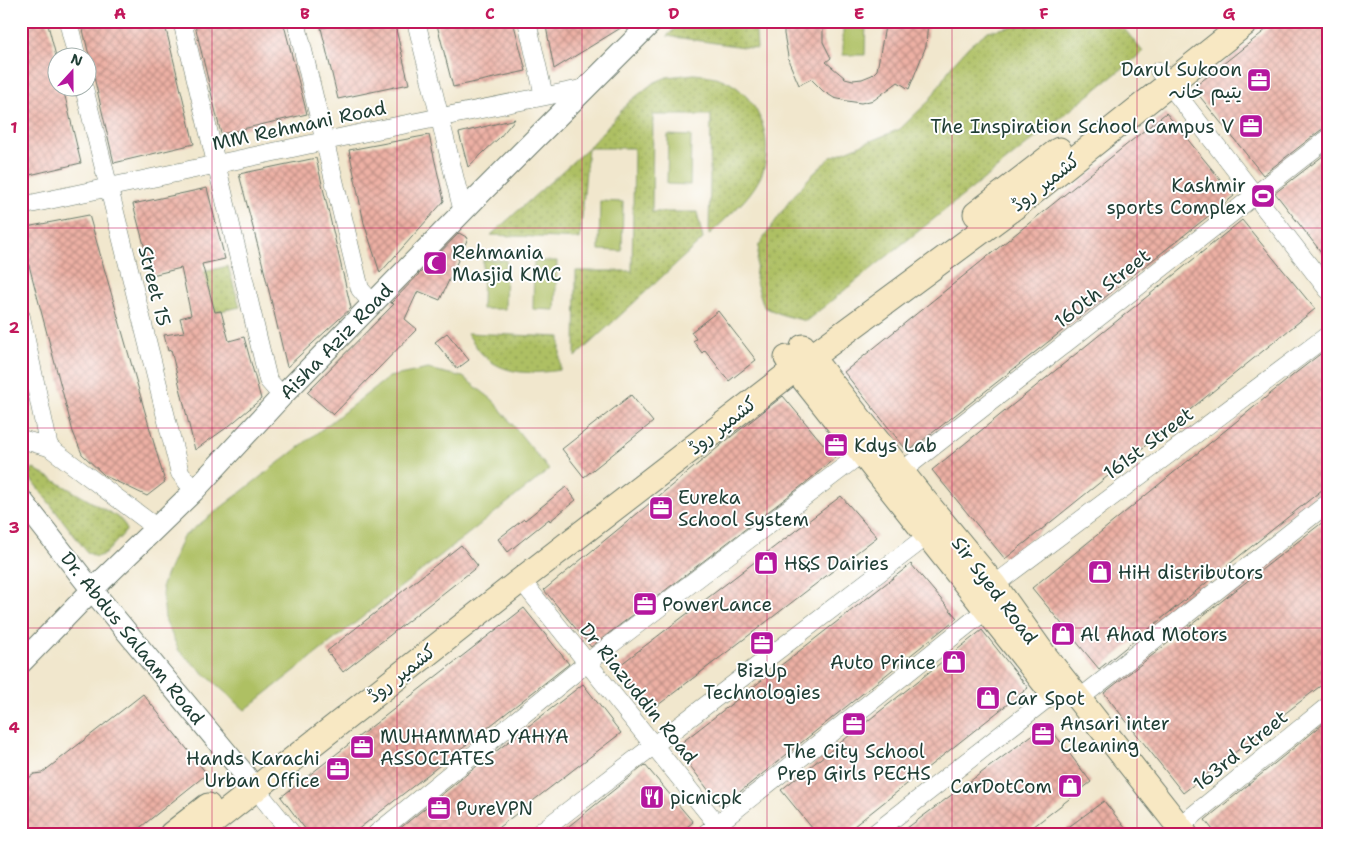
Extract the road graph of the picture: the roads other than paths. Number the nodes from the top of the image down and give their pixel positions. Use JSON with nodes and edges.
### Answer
{"nodes":[{"id":1,"x":68,"y":21,"type":"edge"},
{"id":2,"x":182,"y":21,"type":"edge"},
{"id":3,"x":296,"y":21,"type":"edge"},
{"id":4,"x":416,"y":21,"type":"edge"},
{"id":5,"x":527,"y":21,"type":"edge"},
{"id":6,"x":1223,"y":21,"type":"edge"},
{"id":7,"x":1248,"y":21,"type":"edge"},
{"id":8,"x":648,"y":23,"type":"edge"},
{"id":9,"x":75,"y":48,"type":"edge"},
{"id":10,"x":1164,"y":78,"type":"junction"},
{"id":11,"x":586,"y":88,"type":"junction"},
{"id":12,"x":544,"y":96,"type":"junction"},
{"id":13,"x":86,"y":98,"type":"edge"},
{"id":14,"x":440,"y":117,"type":"junction"},
{"id":15,"x":1328,"y":138,"type":"edge"},
{"id":16,"x":325,"y":141,"type":"junction"},
{"id":17,"x":217,"y":164,"type":"junction"},
{"id":18,"x":109,"y":188,"type":"junction"},
{"id":19,"x":1254,"y":195,"type":"junction"},
{"id":20,"x":21,"y":206,"type":"edge"},
{"id":21,"x":462,"y":212,"type":"junction"},
{"id":22,"x":1328,"y":290,"type":"edge"},
{"id":23,"x":373,"y":304,"type":"junction"},
{"id":24,"x":21,"y":317,"type":"edge"},
{"id":25,"x":1328,"y":335,"type":"edge"},
{"id":26,"x":799,"y":358,"type":"junction"},
{"id":27,"x":282,"y":396,"type":"junction"},
{"id":28,"x":21,"y":439,"type":"edge"},
{"id":29,"x":49,"y":447,"type":"junction"},
{"id":30,"x":862,"y":453,"type":"junction"},
{"id":31,"x":902,"y":471,"type":"junction"},
{"id":32,"x":194,"y":491,"type":"junction"},
{"id":33,"x":21,"y":499,"type":"edge"},
{"id":34,"x":912,"y":500,"type":"junction"},
{"id":35,"x":1328,"y":503,"type":"edge"},
{"id":36,"x":157,"y":528,"type":"junction"},
{"id":37,"x":927,"y":536,"type":"junction"},
{"id":38,"x":521,"y":580,"type":"junction"},
{"id":39,"x":994,"y":585,"type":"junction"},
{"id":40,"x":92,"y":590,"type":"junction"},
{"id":41,"x":986,"y":610,"type":"junction"},
{"id":42,"x":1037,"y":660,"type":"junction"},
{"id":43,"x":588,"y":662,"type":"junction"},
{"id":44,"x":21,"y":663,"type":"edge"},
{"id":45,"x":1053,"y":694,"type":"junction"},
{"id":46,"x":1079,"y":700,"type":"junction"},
{"id":47,"x":1328,"y":706,"type":"edge"},
{"id":48,"x":654,"y":746,"type":"junction"},
{"id":49,"x":251,"y":782,"type":"junction"},
{"id":50,"x":715,"y":831,"type":"edge"},
{"id":51,"x":1176,"y":831,"type":"edge"},
{"id":52,"x":172,"y":834,"type":"edge"},
{"id":53,"x":198,"y":834,"type":"edge"},
{"id":54,"x":292,"y":834,"type":"edge"},
{"id":55,"x":376,"y":834,"type":"edge"},
{"id":56,"x":538,"y":834,"type":"edge"},
{"id":57,"x":874,"y":834,"type":"edge"}],
"edges":[{"from":1,"to":9,"type":"street"},
{"from":2,"to":17,"type":"street"},
{"from":3,"to":16,"type":"street"},
{"from":4,"to":14,"type":"street"},
{"from":5,"to":12,"type":"street"},
{"from":6,"to":10,"type":"main road","name":"کشمیر روڈ"},
{"from":7,"to":10,"type":"main road","name":"کشمیر روڈ"},
{"from":8,"to":11,"type":"street","name":"Aisha Aziz Road"},
{"from":10,"to":19,"type":"street"},
{"from":10,"to":26,"type":"main road","name":"کشمیر روڈ"},
{"from":11,"to":12,"type":"street","name":"MM Rehmani Road"},
{"from":11,"to":21,"type":"street","name":"Aisha Aziz Road"},
{"from":12,"to":14,"type":"street","name":"MM Rehmani Road"},
{"from":13,"to":18,"type":"street","name":"Street 15"},
{"from":14,"to":16,"type":"street","name":"MM Rehmani Road"},
{"from":14,"to":21,"type":"street"},
{"from":15,"to":19,"type":"street","name":"160th Street"},
{"from":16,"to":17,"type":"street","name":"MM Rehmani Road"},
{"from":16,"to":23,"type":"street"},
{"from":17,"to":18,"type":"street","name":"MM Rehmani Road"},
{"from":17,"to":27,"type":"street"},
{"from":18,"to":20,"type":"street","name":"MM Rehmani Road"},
{"from":18,"to":32,"type":"street","name":"Street 15"},
{"from":19,"to":22,"type":"street"},
{"from":19,"to":31,"type":"street","name":"160th Street"},
{"from":21,"to":23,"type":"street","name":"Aisha Aziz Road"},
{"from":23,"to":27,"type":"street","name":"Aisha Aziz Road"},
{"from":24,"to":29,"type":"street"},
{"from":25,"to":39,"type":"street","name":"161st Street"},
{"from":26,"to":30,"type":"main road","name":"Sir Syed Road"},
{"from":26,"to":31,"type":"main road","name":"Sir Syed Road"},
{"from":26,"to":38,"type":"main road","name":"کشمیر روڈ"},
{"from":26,"to":49,"type":"main road","name":"کشمیر روڈ"},
{"from":27,"to":32,"type":"street","name":"Aisha Aziz Road"},
{"from":28,"to":29,"type":"street"},
{"from":29,"to":36,"type":"street"},
{"from":30,"to":34,"type":"main road","name":"Sir Syed Road"},
{"from":30,"to":43,"type":"street"},
{"from":31,"to":34,"type":"main road","name":"Sir Syed Road"},
{"from":32,"to":36,"type":"street","name":"Aisha Aziz Road"},
{"from":33,"to":40,"type":"street","name":"Dr. Abdus Salaam Road"},
{"from":34,"to":37,"type":"main road","name":"Sir Syed Road"},
{"from":34,"to":39,"type":"main road","name":"Sir Syed Road"},
{"from":35,"to":46,"type":"street"},
{"from":36,"to":40,"type":"street","name":"Aisha Aziz Road"},
{"from":37,"to":41,"type":"main road","name":"Sir Syed Road"},
{"from":37,"to":48,"type":"street"},
{"from":38,"to":43,"type":"street","name":"Dr Riazuddin Road"},
{"from":38,"to":49,"type":"main road","name":"کشمیر روڈ"},
{"from":39,"to":42,"type":"main road","name":"Sir Syed Road"},
{"from":40,"to":44,"type":"street","name":"Aisha Aziz Road"},
{"from":40,"to":49,"type":"street","name":"Dr. Abdus Salaam Road"},
{"from":41,"to":42,"type":"main road","name":"Sir Syed Road"},
{"from":41,"to":50,"type":"street"},
{"from":42,"to":45,"type":"main road","name":"Sir Syed Road"},
{"from":42,"to":46,"type":"main road","name":"Sir Syed Road"},
{"from":43,"to":48,"type":"street","name":"Dr Riazuddin Road"},
{"from":43,"to":55,"type":"street"},
{"from":45,"to":51,"type":"main road","name":"Sir Syed Road"},
{"from":45,"to":57,"type":"street"},
{"from":46,"to":51,"type":"main road","name":"Sir Syed Road"},
{"from":47,"to":51,"type":"street","name":"163rd Street"},
{"from":48,"to":50,"type":"street","name":"Dr Riazuddin Road"},
{"from":48,"to":56,"type":"street"},
{"from":49,"to":52,"type":"main road","name":"کشمیر روڈ"},
{"from":49,"to":53,"type":"main road","name":"کشمیر روڈ"},
{"from":49,"to":54,"type":"street"}]}
